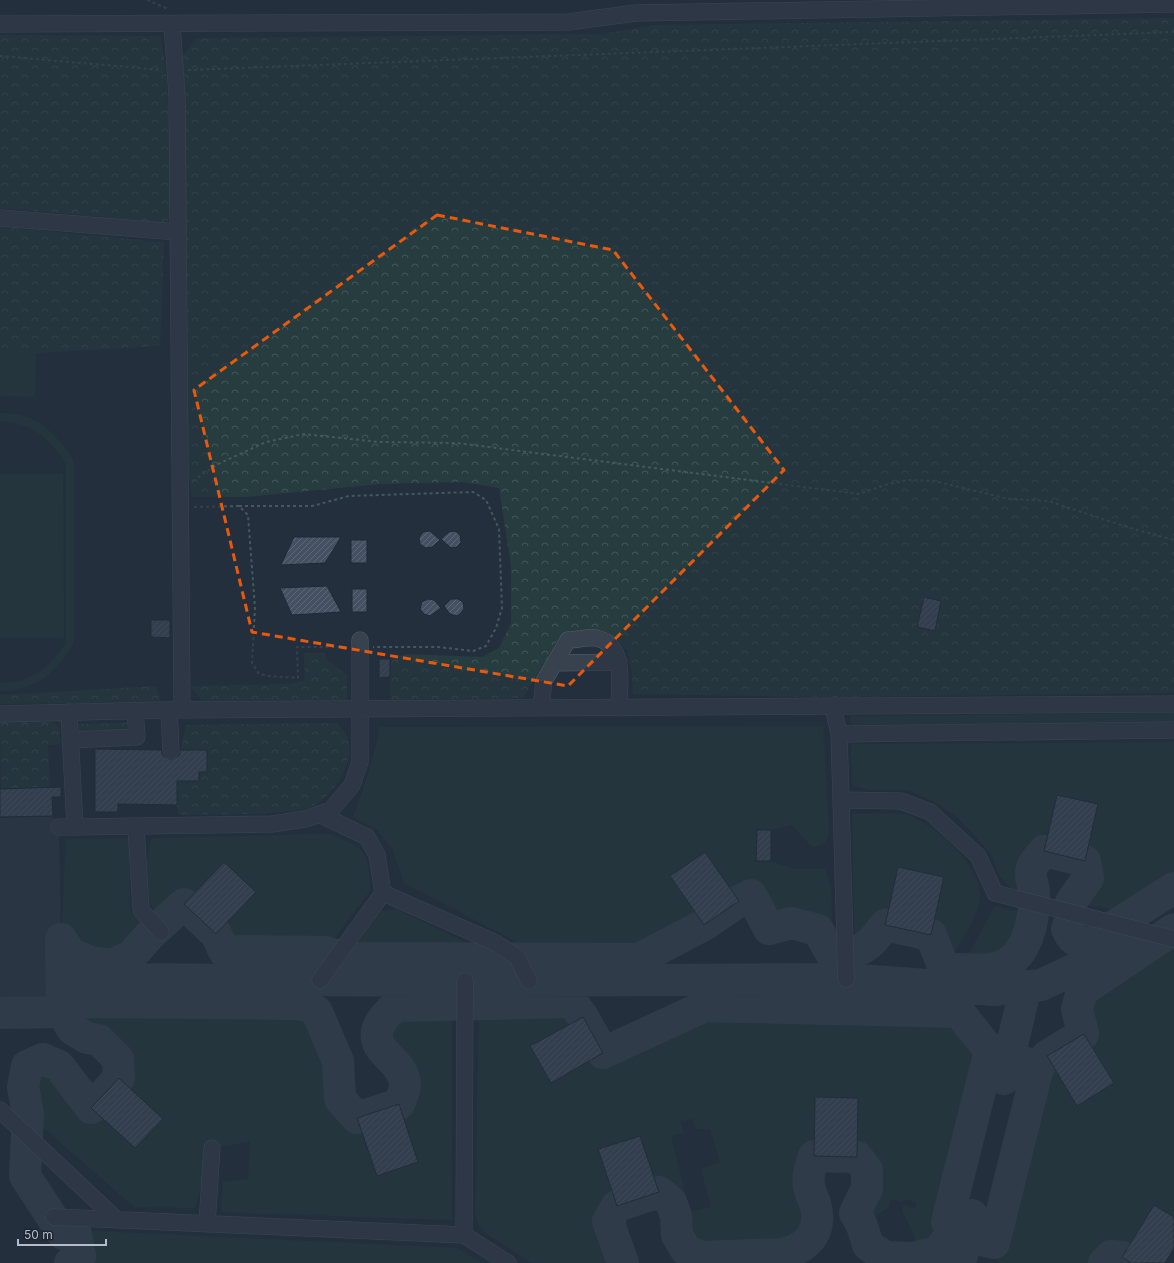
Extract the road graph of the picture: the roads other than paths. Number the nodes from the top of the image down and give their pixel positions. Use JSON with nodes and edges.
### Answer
{"nodes":[{"id":1,"x":1174,"y":4,"type":"edge"},
{"id":2,"x":0,"y":24,"type":"edge"},
{"id":3,"x":172,"y":24,"type":"junction"},
{"id":4,"x":0,"y":218,"type":"edge"},
{"id":5,"x":178,"y":232,"type":"junction"},
{"id":6,"x":360,"y":643,"type":"road end"},
{"id":7,"x":619,"y":662,"type":"junction"},
{"id":8,"x":554,"y":663,"type":"junction"},
{"id":9,"x":1174,"y":704,"type":"edge"},
{"id":10,"x":832,"y":707,"type":"junction"},
{"id":11,"x":541,"y":708,"type":"junction"},
{"id":12,"x":619,"y":708,"type":"junction"},
{"id":13,"x":175,"y":710,"type":"junction"},
{"id":14,"x":361,"y":710,"type":"junction"},
{"id":15,"x":135,"y":711,"type":"junction"},
{"id":16,"x":69,"y":712,"type":"junction"},
{"id":17,"x":0,"y":714,"type":"edge"},
{"id":18,"x":1174,"y":730,"type":"edge"},
{"id":19,"x":838,"y":734,"type":"junction"},
{"id":20,"x":70,"y":740,"type":"junction"},
{"id":21,"x":171,"y":751,"type":"dead end"},
{"id":22,"x":841,"y":800,"type":"junction"},
{"id":23,"x":320,"y":814,"type":"junction"},
{"id":24,"x":136,"y":826,"type":"junction"},
{"id":25,"x":59,"y":827,"type":"dead end"},
{"id":26,"x":75,"y":828,"type":"junction"},
{"id":27,"x":383,"y":893,"type":"junction"},
{"id":28,"x":161,"y":932,"type":"dead end"},
{"id":29,"x":1174,"y":939,"type":"edge"},
{"id":30,"x":846,"y":979,"type":"dead end"},
{"id":31,"x":320,"y":980,"type":"dead end"},
{"id":32,"x":465,"y":981,"type":"dead end"},
{"id":33,"x":529,"y":981,"type":"dead end"},
{"id":34,"x":0,"y":1110,"type":"edge"},
{"id":35,"x":212,"y":1148,"type":"dead end"},
{"id":36,"x":54,"y":1217,"type":"dead end"},
{"id":37,"x":117,"y":1220,"type":"junction"},
{"id":38,"x":207,"y":1224,"type":"junction"},
{"id":39,"x":464,"y":1235,"type":"junction"},
{"id":40,"x":508,"y":1263,"type":"edge"}],
"edges":[{"from":1,"to":3,"type":"lane"},
{"from":2,"to":3,"type":"lane"},
{"from":3,"to":5,"type":"lane"},
{"from":4,"to":5,"type":"lane"},
{"from":5,"to":13,"type":"lane"},
{"from":6,"to":14,"type":"lane"},
{"from":7,"to":8,"type":"lane"},
{"from":7,"to":8,"type":"lane"},
{"from":7,"to":12,"type":"lane"},
{"from":8,"to":11,"type":"lane"},
{"from":9,"to":10,"type":"lane"},
{"from":10,"to":12,"type":"lane"},
{"from":10,"to":19,"type":"lane"},
{"from":11,"to":12,"type":"lane"},
{"from":11,"to":14,"type":"lane"},
{"from":13,"to":14,"type":"lane"},
{"from":13,"to":15,"type":"lane"},
{"from":13,"to":21,"type":"lane"},
{"from":14,"to":23,"type":"lane"},
{"from":15,"to":16,"type":"lane"},
{"from":15,"to":20,"type":"lane"},
{"from":16,"to":17,"type":"lane"},
{"from":16,"to":20,"type":"lane"},
{"from":18,"to":19,"type":"lane"},
{"from":19,"to":22,"type":"lane"},
{"from":20,"to":26,"type":"lane"},
{"from":22,"to":29,"type":"lane"},
{"from":22,"to":30,"type":"lane"},
{"from":23,"to":24,"type":"lane"},
{"from":23,"to":27,"type":"lane"},
{"from":24,"to":26,"type":"lane"},
{"from":24,"to":28,"type":"lane"},
{"from":25,"to":26,"type":"lane"},
{"from":27,"to":31,"type":"lane"},
{"from":27,"to":33,"type":"lane"},
{"from":32,"to":39,"type":"lane"},
{"from":34,"to":37,"type":"lane"},
{"from":35,"to":38,"type":"lane"},
{"from":36,"to":37,"type":"lane"},
{"from":37,"to":38,"type":"lane"},
{"from":38,"to":39,"type":"lane"},
{"from":39,"to":40,"type":"lane"}]}
